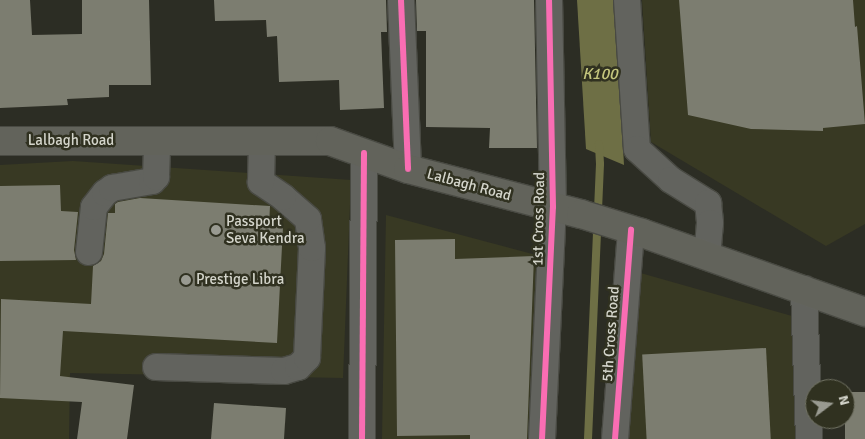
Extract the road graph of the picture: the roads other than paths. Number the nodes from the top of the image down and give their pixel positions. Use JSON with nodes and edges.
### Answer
{"nodes":[{"id":1,"x":401,"y":0,"type":"edge"},
{"id":2,"x":549,"y":0,"type":"edge"},
{"id":3,"x":627,"y":0,"type":"edge"},
{"id":4,"x":0,"y":141,"type":"edge"},
{"id":5,"x":157,"y":141,"type":"junction"},
{"id":6,"x":262,"y":141,"type":"junction"},
{"id":7,"x":364,"y":153,"type":"junction"},
{"id":8,"x":408,"y":169,"type":"junction"},
{"id":9,"x":553,"y":207,"type":"junction"},
{"id":10,"x":631,"y":230,"type":"junction"},
{"id":11,"x":89,"y":252,"type":"dead end"},
{"id":12,"x":706,"y":256,"type":"junction"},
{"id":13,"x":804,"y":289,"type":"junction"},
{"id":14,"x":865,"y":312,"type":"edge"},
{"id":15,"x":156,"y":367,"type":"dead end"},
{"id":16,"x":362,"y":439,"type":"edge"},
{"id":17,"x":542,"y":439,"type":"edge"},
{"id":18,"x":615,"y":439,"type":"edge"},
{"id":19,"x":809,"y":439,"type":"edge"}],
"edges":[{"from":1,"to":8,"type":"street"},
{"from":2,"to":9,"type":"street","name":"1st Cross Road"},
{"from":3,"to":12,"type":"street"},
{"from":4,"to":5,"type":"main road","name":"Lalbagh Road"},
{"from":5,"to":6,"type":"main road","name":"Lalbagh Road"},
{"from":5,"to":11,"type":"street"},
{"from":6,"to":7,"type":"main road","name":"Lalbagh Road"},
{"from":6,"to":15,"type":"street"},
{"from":7,"to":8,"type":"main road","name":"Lalbagh Road"},
{"from":7,"to":16,"type":"street"},
{"from":8,"to":9,"type":"main road","name":"Lalbagh Road"},
{"from":9,"to":10,"type":"main road","name":"Lalbagh Road"},
{"from":9,"to":17,"type":"street","name":"1st Cross Road"},
{"from":10,"to":12,"type":"main road","name":"Lalbagh Road"},
{"from":10,"to":18,"type":"street","name":"5th Cross Road"},
{"from":12,"to":13,"type":"main road","name":"Lalbagh Road"},
{"from":13,"to":14,"type":"main road","name":"Lalbagh Road"},
{"from":13,"to":19,"type":"street"}]}
